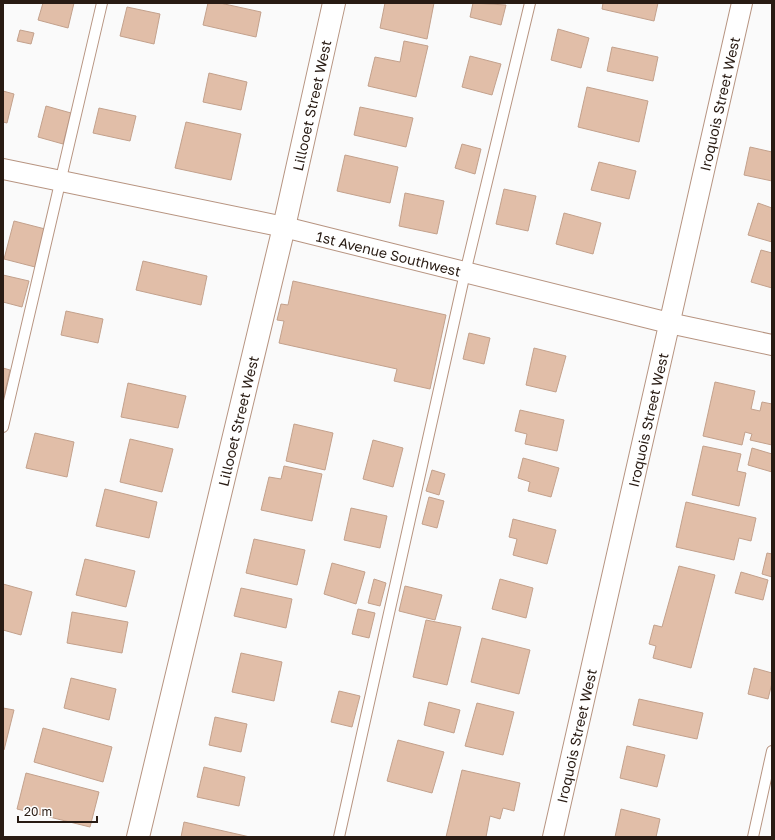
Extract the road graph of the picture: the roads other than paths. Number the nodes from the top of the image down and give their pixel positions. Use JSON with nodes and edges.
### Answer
{"nodes":[{"id":1,"x":102,"y":3,"type":"edge"},
{"id":2,"x":334,"y":3,"type":"edge"},
{"id":3,"x":530,"y":3,"type":"edge"},
{"id":4,"x":742,"y":3,"type":"edge"},
{"id":5,"x":3,"y":169,"type":"edge"},
{"id":6,"x":61,"y":181,"type":"junction"},
{"id":7,"x":284,"y":227,"type":"junction"},
{"id":8,"x":465,"y":273,"type":"junction"},
{"id":9,"x":669,"y":323,"type":"junction"},
{"id":10,"x":772,"y":345,"type":"edge"},
{"id":11,"x":3,"y":427,"type":"edge"},
{"id":12,"x":772,"y":751,"type":"edge"},
{"id":13,"x":138,"y":837,"type":"edge"},
{"id":14,"x":339,"y":837,"type":"edge"},
{"id":15,"x":553,"y":837,"type":"edge"},
{"id":16,"x":753,"y":837,"type":"edge"}],
"edges":[{"from":1,"to":6,"type":"lane"},
{"from":2,"to":7,"type":"street","name":"Lillooet Street West"},
{"from":3,"to":8,"type":"lane"},
{"from":4,"to":9,"type":"street","name":"Iroquois Street West"},
{"from":5,"to":6,"type":"street","name":"1st Avenue Southwest"},
{"from":6,"to":7,"type":"street","name":"1st Avenue Southwest"},
{"from":6,"to":11,"type":"lane"},
{"from":7,"to":8,"type":"street","name":"1st Avenue Southwest"},
{"from":7,"to":13,"type":"street","name":"Lillooet Street West"},
{"from":8,"to":9,"type":"street","name":"1st Avenue Southwest"},
{"from":8,"to":14,"type":"lane"},
{"from":9,"to":10,"type":"street","name":"1st Avenue Southwest"},
{"from":9,"to":15,"type":"street","name":"Iroquois Street West"},
{"from":12,"to":16,"type":"lane"}]}
